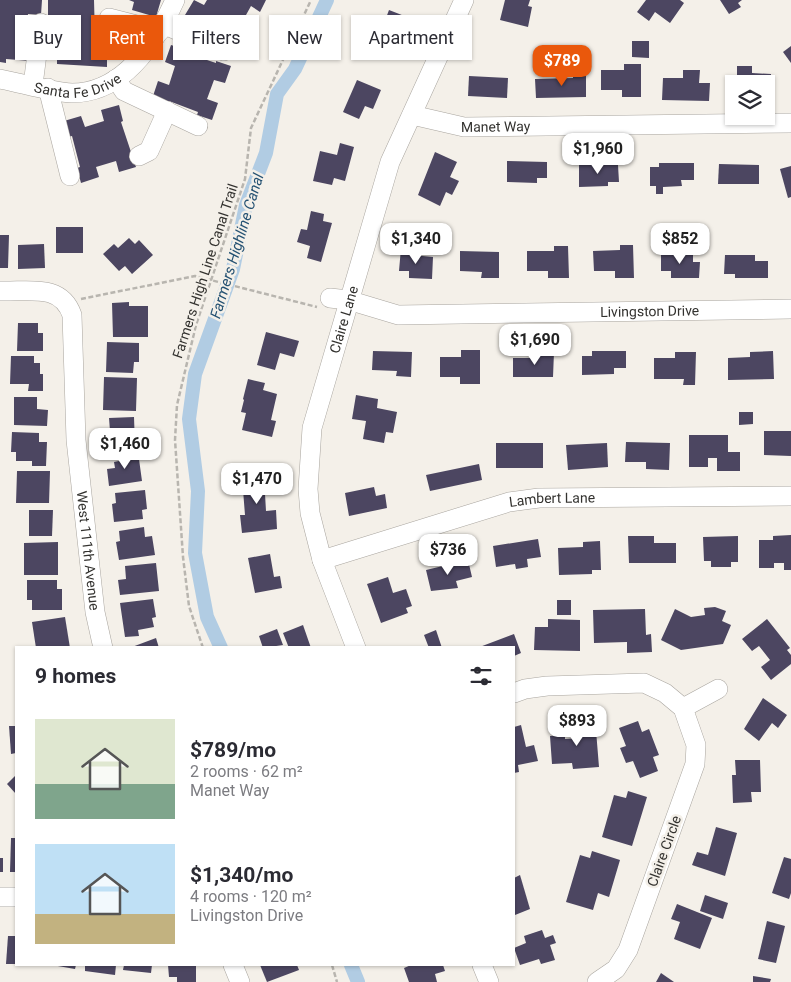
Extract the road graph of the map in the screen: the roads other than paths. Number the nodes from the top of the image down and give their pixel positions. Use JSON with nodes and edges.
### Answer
{"nodes":[{"id":1,"x":174,"y":0,"type":"edge"},
{"id":2,"x":464,"y":0,"type":"edge"},
{"id":3,"x":163,"y":25,"type":"edge"},
{"id":4,"x":41,"y":60,"type":"edge"},
{"id":5,"x":138,"y":60,"type":"edge"},
{"id":6,"x":0,"y":79,"type":"edge"},
{"id":7,"x":116,"y":79,"type":"junction"},
{"id":8,"x":41,"y":87,"type":"junction"},
{"id":9,"x":167,"y":111,"type":"junction"},
{"id":10,"x":412,"y":115,"type":"junction"},
{"id":11,"x":791,"y":123,"type":"edge"},
{"id":12,"x":198,"y":126,"type":"dead end"},
{"id":13,"x":139,"y":156,"type":"dead end"},
{"id":14,"x":70,"y":176,"type":"dead end"},
{"id":15,"x":0,"y":292,"type":"edge"},
{"id":16,"x":339,"y":299,"type":"junction"},
{"id":17,"x":791,"y":309,"type":"edge"},
{"id":18,"x":791,"y":496,"type":"edge"},
{"id":19,"x":322,"y":560,"type":"junction"},
{"id":20,"x":103,"y":646,"type":"edge"},
{"id":21,"x":355,"y":646,"type":"edge"},
{"id":22,"x":718,"y":689,"type":"dead end"},
{"id":23,"x":515,"y":693,"type":"edge"},
{"id":24,"x":683,"y":708,"type":"junction"},
{"id":25,"x":0,"y":897,"type":"edge"},
{"id":26,"x":15,"y":897,"type":"edge"},
{"id":27,"x":233,"y":966,"type":"edge"},
{"id":28,"x":482,"y":966,"type":"edge"},
{"id":29,"x":240,"y":982,"type":"edge"},
{"id":30,"x":488,"y":982,"type":"edge"},
{"id":31,"x":597,"y":982,"type":"edge"}],
"edges":[{"from":1,"to":3,"type":"street","name":"Santa Fe Drive"},
{"from":2,"to":10,"type":"street","name":"Claire Lane"},
{"from":4,"to":8,"type":"street"},
{"from":5,"to":7,"type":"street","name":"Santa Fe Drive"},
{"from":6,"to":8,"type":"street","name":"Santa Fe Drive"},
{"from":7,"to":8,"type":"street","name":"Santa Fe Drive"},
{"from":7,"to":9,"type":"street"},
{"from":8,"to":14,"type":"street"},
{"from":9,"to":12,"type":"street"},
{"from":9,"to":13,"type":"street"},
{"from":10,"to":11,"type":"street","name":"Manet Way"},
{"from":10,"to":16,"type":"street","name":"Claire Lane"},
{"from":15,"to":20,"type":"street","name":"West 111th Avenue"},
{"from":16,"to":17,"type":"street","name":"Livingston Drive"},
{"from":16,"to":19,"type":"street","name":"Claire Lane"},
{"from":18,"to":19,"type":"street","name":"Lambert Lane"},
{"from":19,"to":21,"type":"street","name":"Claire Lane"},
{"from":22,"to":24,"type":"street"},
{"from":23,"to":24,"type":"street"},
{"from":24,"to":31,"type":"street","name":"Claire Circle"},
{"from":25,"to":26,"type":"street"},
{"from":27,"to":29,"type":"street"},
{"from":28,"to":30,"type":"street"}]}
